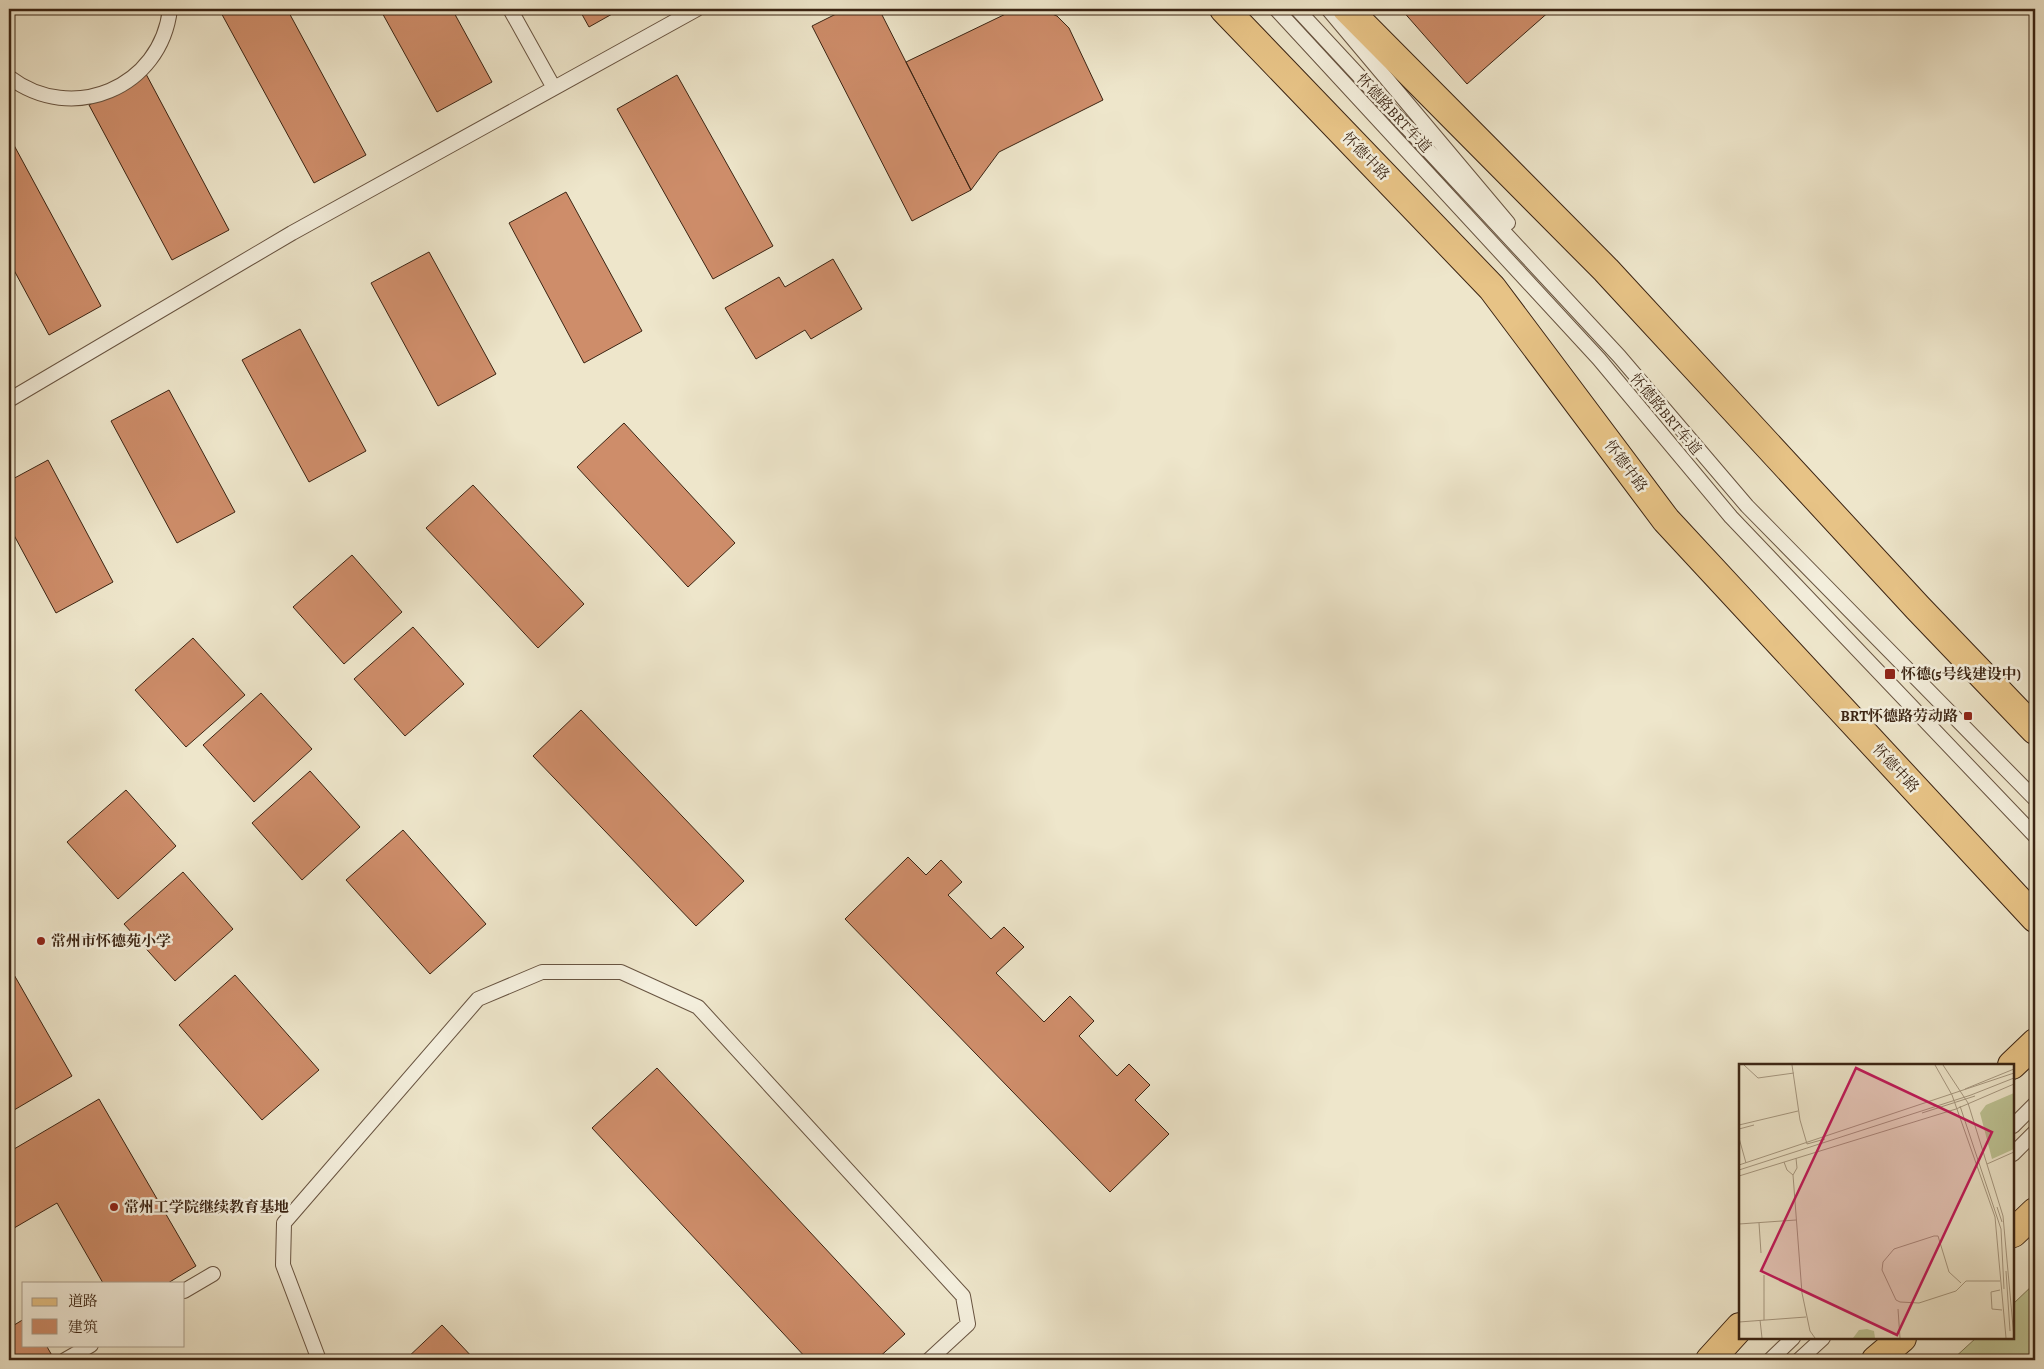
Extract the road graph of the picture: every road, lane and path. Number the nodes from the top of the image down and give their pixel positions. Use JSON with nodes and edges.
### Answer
{"nodes":[{"id":1,"x":170,"y":9,"type":"edge"},
{"id":2,"x":510,"y":9,"type":"edge"},
{"id":3,"x":697,"y":9,"type":"edge"},
{"id":4,"x":1224,"y":9,"type":"edge"},
{"id":5,"x":1276,"y":9,"type":"edge"},
{"id":6,"x":1297,"y":9,"type":"edge"},
{"id":7,"x":1328,"y":9,"type":"edge"},
{"id":8,"x":1347,"y":9,"type":"edge"},
{"id":9,"x":9,"y":77,"type":"edge"},
{"id":10,"x":554,"y":88,"type":"junction"},
{"id":11,"x":1619,"y":356,"type":"junction"},
{"id":12,"x":9,"y":400,"type":"edge"},
{"id":13,"x":2035,"y":730,"type":"edge"},
{"id":14,"x":2035,"y":799,"type":"edge"},
{"id":15,"x":2035,"y":836,"type":"edge"},
{"id":16,"x":2035,"y":918,"type":"edge"},
{"id":17,"x":2035,"y":1043,"type":"edge"},
{"id":18,"x":2013,"y":1064,"type":"edge"},
{"id":19,"x":2035,"y":1104,"type":"edge"},
{"id":20,"x":2014,"y":1125,"type":"edge"},
{"id":21,"x":2035,"y":1132,"type":"edge"},
{"id":22,"x":2014,"y":1153,"type":"edge"},
{"id":23,"x":2035,"y":1212,"type":"edge"},
{"id":24,"x":2014,"y":1232,"type":"edge"},
{"id":25,"x":213,"y":1274,"type":"dead end"},
{"id":26,"x":185,"y":1290,"type":"edge"},
{"id":27,"x":1739,"y":1328,"type":"edge"},
{"id":28,"x":1793,"y":1339,"type":"edge"},
{"id":29,"x":1822,"y":1339,"type":"edge"},
{"id":30,"x":1901,"y":1339,"type":"edge"},
{"id":31,"x":89,"y":1346,"type":"edge"},
{"id":32,"x":65,"y":1360,"type":"edge"},
{"id":33,"x":319,"y":1360,"type":"edge"},
{"id":34,"x":929,"y":1360,"type":"edge"},
{"id":35,"x":1710,"y":1360,"type":"edge"},
{"id":36,"x":1770,"y":1360,"type":"edge"},
{"id":37,"x":1799,"y":1360,"type":"edge"},
{"id":38,"x":1876,"y":1360,"type":"edge"}],
"edges":[{"from":1,"to":9,"type":"lane"},
{"from":2,"to":10,"type":"lane"},
{"from":3,"to":10,"type":"lane"},
{"from":4,"to":16,"type":"main road","name":"怀德中路"},
{"from":5,"to":15,"type":"lane","name":"怀德路BRT车道"},
{"from":6,"to":11,"type":"lane","name":"怀德路BRT车道"},
{"from":7,"to":11,"type":"lane"},
{"from":8,"to":13,"type":"main road"},
{"from":10,"to":12,"type":"lane"},
{"from":11,"to":14,"type":"lane","name":"怀德路BRT车道"},
{"from":17,"to":18,"type":"main road"},
{"from":19,"to":20,"type":"lane"},
{"from":21,"to":22,"type":"lane"},
{"from":23,"to":24,"type":"main road"},
{"from":25,"to":26,"type":"lane"},
{"from":27,"to":35,"type":"main road"},
{"from":28,"to":36,"type":"lane"},
{"from":29,"to":37,"type":"lane"},
{"from":30,"to":38,"type":"main road"},
{"from":31,"to":32,"type":"lane"},
{"from":33,"to":34,"type":"lane"}]}
